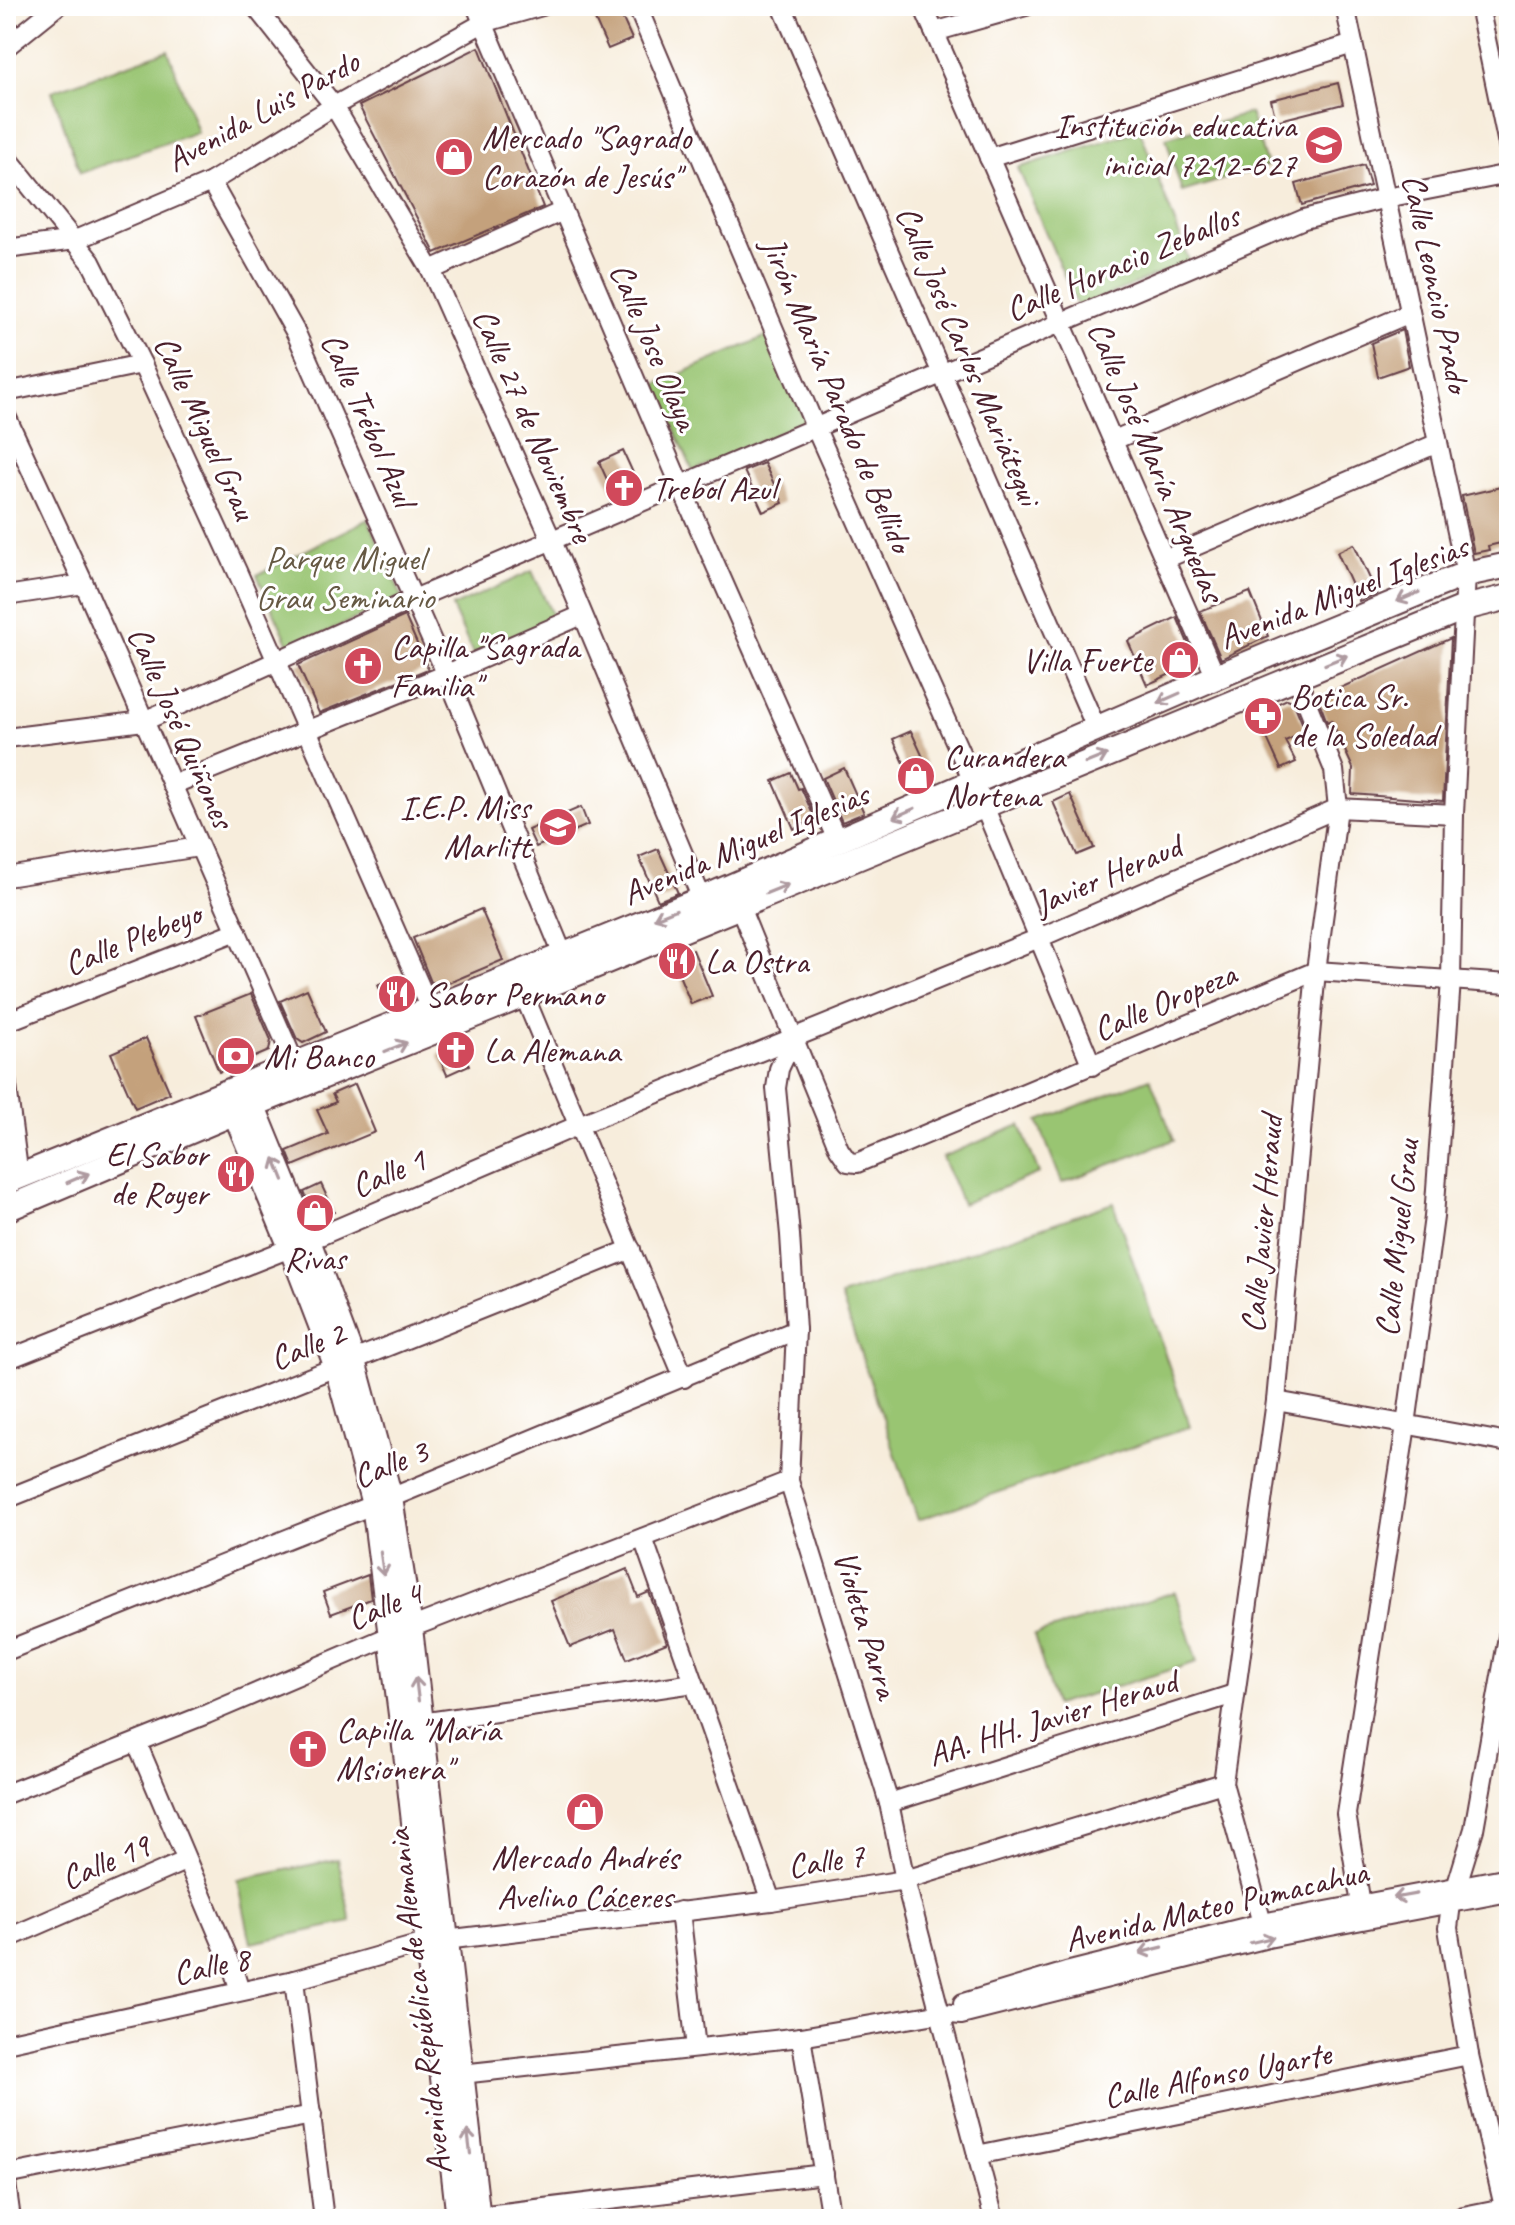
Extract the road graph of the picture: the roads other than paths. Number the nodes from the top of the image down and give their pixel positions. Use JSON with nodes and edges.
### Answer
{"nodes":[{"id":1,"x":57,"y":6,"type":"edge"},
{"id":2,"x":255,"y":6,"type":"edge"},
{"id":3,"x":542,"y":6,"type":"edge"},
{"id":4,"x":637,"y":6,"type":"edge"},
{"id":5,"x":782,"y":6,"type":"edge"},
{"id":6,"x":923,"y":6,"type":"edge"},
{"id":7,"x":1026,"y":6,"type":"edge"},
{"id":8,"x":1345,"y":6,"type":"edge"},
{"id":9,"x":1479,"y":6,"type":"edge"},
{"id":10,"x":480,"y":14,"type":"edge"},
{"id":11,"x":934,"y":32,"type":"junction"},
{"id":12,"x":1353,"y":44,"type":"junction"},
{"id":13,"x":6,"y":47,"type":"edge"},
{"id":14,"x":334,"y":106,"type":"junction"},
{"id":15,"x":1509,"y":149,"type":"edge"},
{"id":16,"x":6,"y":156,"type":"edge"},
{"id":17,"x":989,"y":158,"type":"junction"},
{"id":18,"x":1509,"y":174,"type":"edge"},
{"id":19,"x":211,"y":182,"type":"junction"},
{"id":20,"x":1386,"y":198,"type":"junction"},
{"id":21,"x":563,"y":211,"type":"junction"},
{"id":22,"x":75,"y":240,"type":"junction"},
{"id":23,"x":6,"y":249,"type":"edge"},
{"id":24,"x":431,"y":270,"type":"junction"},
{"id":25,"x":1410,"y":313,"type":"junction"},
{"id":26,"x":1062,"y":322,"type":"junction"},
{"id":27,"x":142,"y":364,"type":"junction"},
{"id":28,"x":943,"y":373,"type":"junction"},
{"id":29,"x":6,"y":392,"type":"edge"},
{"id":30,"x":6,"y":416,"type":"edge"},
{"id":31,"x":816,"y":429,"type":"junction"},
{"id":32,"x":1114,"y":440,"type":"junction"},
{"id":33,"x":1438,"y":443,"type":"junction"},
{"id":34,"x":681,"y":487,"type":"junction"},
{"id":35,"x":552,"y":541,"type":"junction"},
{"id":36,"x":1165,"y":559,"type":"junction"},
{"id":37,"x":1509,"y":565,"type":"edge"},
{"id":38,"x":1466,"y":574,"type":"junction"},
{"id":39,"x":84,"y":584,"type":"junction"},
{"id":40,"x":6,"y":596,"type":"edge"},
{"id":41,"x":1509,"y":597,"type":"edge"},
{"id":42,"x":414,"y":599,"type":"junction"},
{"id":43,"x":1464,"y":608,"type":"junction"},
{"id":44,"x":582,"y":615,"type":"junction"},
{"id":45,"x":277,"y":660,"type":"junction"},
{"id":46,"x":447,"y":674,"type":"junction"},
{"id":47,"x":1296,"y":676,"type":"junction"},
{"id":48,"x":1216,"y":677,"type":"junction"},
{"id":49,"x":144,"y":721,"type":"junction"},
{"id":50,"x":308,"y":730,"type":"junction"},
{"id":51,"x":1097,"y":730,"type":"junction"},
{"id":52,"x":6,"y":738,"type":"edge"},
{"id":53,"x":974,"y":782,"type":"junction"},
{"id":54,"x":172,"y":785,"type":"junction"},
{"id":55,"x":984,"y":806,"type":"junction"},
{"id":56,"x":1338,"y":808,"type":"junction"},
{"id":57,"x":1454,"y":814,"type":"junction"},
{"id":58,"x":838,"y":842,"type":"junction"},
{"id":59,"x":199,"y":847,"type":"junction"},
{"id":60,"x":6,"y":877,"type":"edge"},
{"id":61,"x":702,"y":899,"type":"junction"},
{"id":62,"x":739,"y":905,"type":"junction"},
{"id":63,"x":237,"y":931,"type":"junction"},
{"id":64,"x":1039,"y":938,"type":"junction"},
{"id":65,"x":563,"y":955,"type":"junction"},
{"id":66,"x":1316,"y":971,"type":"junction"},
{"id":67,"x":1451,"y":980,"type":"junction"},
{"id":68,"x":1509,"y":984,"type":"edge"},
{"id":69,"x":524,"y":995,"type":"junction"},
{"id":70,"x":430,"y":1009,"type":"junction"},
{"id":71,"x":6,"y":1022,"type":"edge"},
{"id":72,"x":793,"y":1039,"type":"junction"},
{"id":73,"x":295,"y":1064,"type":"junction"},
{"id":74,"x":1092,"y":1066,"type":"junction"},
{"id":75,"x":6,"y":1079,"type":"edge"},
{"id":76,"x":239,"y":1099,"type":"junction"},
{"id":77,"x":579,"y":1125,"type":"junction"},
{"id":78,"x":12,"y":1180,"type":"edge"},
{"id":79,"x":6,"y":1209,"type":"edge"},
{"id":80,"x":300,"y":1244,"type":"junction"},
{"id":81,"x":631,"y":1249,"type":"junction"},
{"id":82,"x":796,"y":1330,"type":"junction"},
{"id":83,"x":6,"y":1360,"type":"edge"},
{"id":84,"x":345,"y":1364,"type":"junction"},
{"id":85,"x":684,"y":1378,"type":"junction"},
{"id":86,"x":1276,"y":1401,"type":"junction"},
{"id":87,"x":1406,"y":1425,"type":"junction"},
{"id":88,"x":1509,"y":1443,"type":"edge"},
{"id":89,"x":789,"y":1481,"type":"junction"},
{"id":90,"x":6,"y":1499,"type":"edge"},
{"id":91,"x":382,"y":1501,"type":"junction"},
{"id":92,"x":643,"y":1538,"type":"junction"},
{"id":93,"x":1509,"y":1631,"type":"edge"},
{"id":94,"x":401,"y":1632,"type":"junction"},
{"id":95,"x":6,"y":1651,"type":"edge"},
{"id":96,"x":694,"y":1683,"type":"junction"},
{"id":97,"x":1234,"y":1694,"type":"junction"},
{"id":98,"x":1502,"y":1703,"type":"edge"},
{"id":99,"x":421,"y":1723,"type":"junction"},
{"id":100,"x":137,"y":1743,"type":"junction"},
{"id":101,"x":1223,"y":1783,"type":"junction"},
{"id":102,"x":6,"y":1794,"type":"edge"},
{"id":103,"x":889,"y":1803,"type":"junction"},
{"id":104,"x":185,"y":1861,"type":"junction"},
{"id":105,"x":1509,"y":1877,"type":"edge"},
{"id":106,"x":905,"y":1880,"type":"junction"},
{"id":107,"x":1509,"y":1892,"type":"edge"},
{"id":108,"x":1454,"y":1895,"type":"junction"},
{"id":109,"x":771,"y":1901,"type":"junction"},
{"id":110,"x":1361,"y":1904,"type":"junction"},
{"id":111,"x":680,"y":1911,"type":"junction"},
{"id":112,"x":1262,"y":1923,"type":"junction"},
{"id":113,"x":6,"y":1939,"type":"edge"},
{"id":114,"x":436,"y":1940,"type":"junction"},
{"id":115,"x":294,"y":1980,"type":"junction"},
{"id":116,"x":240,"y":1991,"type":"junction"},
{"id":117,"x":942,"y":2013,"type":"junction"},
{"id":118,"x":801,"y":2037,"type":"junction"},
{"id":119,"x":6,"y":2043,"type":"edge"},
{"id":120,"x":696,"y":2048,"type":"junction"},
{"id":121,"x":1469,"y":2055,"type":"junction"},
{"id":122,"x":461,"y":2074,"type":"junction"},
{"id":123,"x":312,"y":2115,"type":"junction"},
{"id":124,"x":977,"y":2155,"type":"junction"},
{"id":125,"x":824,"y":2174,"type":"junction"},
{"id":126,"x":6,"y":2175,"type":"edge"},
{"id":127,"x":6,"y":2183,"type":"edge"},
{"id":128,"x":1507,"y":2210,"type":"edge"},
{"id":129,"x":471,"y":2218,"type":"edge"},
{"id":130,"x":11,"y":2219,"type":"edge"},
{"id":131,"x":324,"y":2219,"type":"edge"},
{"id":132,"x":831,"y":2219,"type":"edge"},
{"id":133,"x":994,"y":2219,"type":"edge"},
{"id":134,"x":1464,"y":2219,"type":"edge"}],
"edges":[{"from":1,"to":13,"type":"street"},
{"from":2,"to":14,"type":"street","name":"Calle 27 de Noviembre"},
{"from":3,"to":10,"type":"street","name":"Avenida Luis Pardo"},
{"from":4,"to":31,"type":"street","name":"Jirón María Parado de Bellido"},
{"from":5,"to":28,"type":"street","name":"Calle José Carlos Mariátegui"},
{"from":6,"to":11,"type":"street","name":"Calle José María Arguedas"},
{"from":7,"to":11,"type":"street"},
{"from":8,"to":12,"type":"street","name":"Calle Leoncio Prado"},
{"from":9,"to":15,"type":"street"},
{"from":10,"to":14,"type":"street","name":"Avenida Luis Pardo"},
{"from":10,"to":21,"type":"street","name":"Calle Jose Olaya"},
{"from":11,"to":17,"type":"street","name":"Calle José María Arguedas"},
{"from":12,"to":17,"type":"street"},
{"from":12,"to":20,"type":"street","name":"Calle Leoncio Prado"},
{"from":14,"to":19,"type":"street","name":"Avenida Luis Pardo"},
{"from":14,"to":24,"type":"street","name":"Calle 27 de Noviembre"},
{"from":16,"to":22,"type":"street","name":"Calle Miguel Grau"},
{"from":17,"to":26,"type":"street","name":"Calle José María Arguedas"},
{"from":18,"to":20,"type":"street","name":"Calle Horacio Zeballos"},
{"from":19,"to":22,"type":"street","name":"Avenida Luis Pardo"},
{"from":19,"to":42,"type":"street","name":"Calle Trébol Azul"},
{"from":20,"to":25,"type":"street","name":"Calle Leoncio Prado"},
{"from":20,"to":26,"type":"street","name":"Calle Horacio Zeballos"},
{"from":21,"to":24,"type":"street"},
{"from":21,"to":34,"type":"street","name":"Calle Jose Olaya"},
{"from":22,"to":23,"type":"street","name":"Avenida Luis Pardo"},
{"from":22,"to":27,"type":"street","name":"Calle Miguel Grau"},
{"from":24,"to":35,"type":"street","name":"Calle 27 de Noviembre"},
{"from":25,"to":32,"type":"street"},
{"from":25,"to":33,"type":"street","name":"Calle Leoncio Prado"},
{"from":26,"to":28,"type":"street","name":"Calle Horacio Zeballos"},
{"from":26,"to":32,"type":"street","name":"Calle José María Arguedas"},
{"from":27,"to":29,"type":"street"},
{"from":27,"to":45,"type":"street","name":"Calle Miguel Grau"},
{"from":28,"to":31,"type":"street","name":"Calle Horacio Zeballos"},
{"from":28,"to":51,"type":"street","name":"Calle José Carlos Mariátegui"},
{"from":30,"to":39,"type":"street","name":"Calle José Quiñones"},
{"from":31,"to":34,"type":"street","name":"Calle Horacio Zeballos"},
{"from":31,"to":53,"type":"street","name":"Jirón María Parado de Bellido"},
{"from":32,"to":36,"type":"street","name":"Calle José María Arguedas"},
{"from":33,"to":36,"type":"street"},
{"from":33,"to":38,"type":"street","name":"Calle Leoncio Prado"},
{"from":34,"to":35,"type":"street","name":"Calle Horacio Zeballos"},
{"from":34,"to":58,"type":"street","name":"Calle Jose Olaya"},
{"from":35,"to":42,"type":"street","name":"Calle Horacio Zeballos"},
{"from":35,"to":44,"type":"street","name":"Calle 27 de Noviembre"},
{"from":36,"to":48,"type":"street","name":"Calle José María Arguedas"},
{"from":37,"to":38,"type":"main road","name":"Avenida Miguel Iglesias"},
{"from":38,"to":43,"type":"street","name":"Calle Miguel Grau"},
{"from":38,"to":48,"type":"main road","name":"Avenida Miguel Iglesias","one_way":true},
{"from":39,"to":40,"type":"street"},
{"from":39,"to":49,"type":"street","name":"Calle José Quiñones"},
{"from":41,"to":43,"type":"main road","name":"Avenida Miguel Iglesias"},
{"from":42,"to":45,"type":"street","name":"Calle Horacio Zeballos"},
{"from":42,"to":46,"type":"street","name":"Calle Trébol Azul"},
{"from":47,"to":43,"type":"main road","name":"Avenida Miguel Iglesias","one_way":true},
{"from":43,"to":57,"type":"street","name":"Calle Miguel Grau"},
{"from":44,"to":46,"type":"street"},
{"from":44,"to":61,"type":"street","name":"Calle 27 de Noviembre"},
{"from":45,"to":49,"type":"street","name":"Calle Horacio Zeballos"},
{"from":45,"to":50,"type":"street","name":"Calle Miguel Grau"},
{"from":46,"to":50,"type":"street"},
{"from":46,"to":65,"type":"street","name":"Calle Trébol Azul"},
{"from":55,"to":47,"type":"main road","name":"Avenida Miguel Iglesias","one_way":true},
{"from":47,"to":56,"type":"street","name":"Calle Javier Heraud"},
{"from":48,"to":51,"type":"main road","name":"Avenida Miguel Iglesias","one_way":true},
{"from":49,"to":52,"type":"street","name":"Calle Horacio Zeballos"},
{"from":49,"to":54,"type":"street","name":"Calle José Quiñones"},
{"from":50,"to":54,"type":"street"},
{"from":50,"to":70,"type":"street","name":"Calle Miguel Grau"},
{"from":51,"to":53,"type":"main road","name":"Avenida Miguel Iglesias"},
{"from":53,"to":55,"type":"street","name":"Jirón María Parado de Bellido"},
{"from":53,"to":58,"type":"main road","name":"Avenida Miguel Iglesias","one_way":true},
{"from":54,"to":59,"type":"street","name":"Calle José Quiñones"},
{"from":62,"to":55,"type":"main road","name":"Avenida Miguel Iglesias","one_way":true},
{"from":55,"to":64,"type":"street","name":"Jirón María Parado de Bellido"},
{"from":56,"to":57,"type":"street","name":"Javier Heraud"},
{"from":56,"to":64,"type":"street","name":"Javier Heraud"},
{"from":56,"to":66,"type":"street","name":"Calle Javier Heraud"},
{"from":57,"to":67,"type":"street","name":"Calle Miguel Grau"},
{"from":58,"to":61,"type":"main road","name":"Avenida Miguel Iglesias"},
{"from":59,"to":60,"type":"street"},
{"from":59,"to":63,"type":"street","name":"Calle José Quiñones"},
{"from":61,"to":65,"type":"main road","name":"Avenida Miguel Iglesias","one_way":true},
{"from":62,"to":69,"type":"main road","name":"Avenida Miguel Iglesias"},
{"from":62,"to":72,"type":"street"},
{"from":63,"to":71,"type":"street","name":"Calle Plebeyo"},
{"from":63,"to":73,"type":"street","name":"Calle José Quiñones"},
{"from":64,"to":72,"type":"street","name":"Javier Heraud"},
{"from":64,"to":74,"type":"street","name":"Jirón María Parado de Bellido"},
{"from":65,"to":70,"type":"main road","name":"Avenida Miguel Iglesias"},
{"from":66,"to":67,"type":"street","name":"Calle Oropeza"},
{"from":66,"to":74,"type":"street","name":"Calle Oropeza"},
{"from":66,"to":86,"type":"street","name":"Calle Javier Heraud"},
{"from":67,"to":68,"type":"street","name":"Calle Oropeza"},
{"from":67,"to":87,"type":"street","name":"Calle Miguel Grau"},
{"from":76,"to":69,"type":"main road","name":"Avenida Miguel Iglesias","one_way":true},
{"from":69,"to":77,"type":"street"},
{"from":70,"to":73,"type":"main road","name":"Avenida Miguel Iglesias"},
{"from":72,"to":74,"type":"street","name":"Calle Oropeza"},
{"from":72,"to":77,"type":"street","name":"Calle 1"},
{"from":72,"to":82,"type":"street","name":"Violeta Parra"},
{"from":73,"to":76,"type":"main road","name":"Avenida Miguel Iglesias"},
{"from":75,"to":78,"type":"street"},
{"from":76,"to":78,"type":"main road","name":"Avenida Miguel Iglesias"},
{"from":79,"to":76,"type":"main road","name":"Avenida Miguel Iglesias","one_way":true},
{"from":76,"to":80,"type":"main road","name":"Avenida República de Alemania"},
{"from":77,"to":80,"type":"street","name":"Calle 1"},
{"from":77,"to":81,"type":"street"},
{"from":80,"to":83,"type":"street","name":"Calle 1"},
{"from":80,"to":84,"type":"main road","name":"Avenida República de Alemania"},
{"from":81,"to":84,"type":"street","name":"Calle 2"},
{"from":81,"to":85,"type":"street"},
{"from":82,"to":85,"type":"street","name":"Calle 3"},
{"from":82,"to":89,"type":"street","name":"Violeta Parra"},
{"from":84,"to":90,"type":"street","name":"Calle 2"},
{"from":84,"to":91,"type":"main road","name":"Avenida República de Alemania"},
{"from":85,"to":91,"type":"street","name":"Calle 3"},
{"from":86,"to":87,"type":"street"},
{"from":86,"to":97,"type":"street","name":"Calle Javier Heraud"},
{"from":87,"to":88,"type":"street"},
{"from":87,"to":110,"type":"street","name":"Calle Miguel Grau"},
{"from":89,"to":92,"type":"street","name":"Calle 4"},
{"from":89,"to":103,"type":"street","name":"Violeta Parra"},
{"from":91,"to":94,"type":"main road","name":"Avenida República de Alemania"},
{"from":91,"to":95,"type":"street","name":"Calle 3"},
{"from":92,"to":94,"type":"street","name":"Calle 4"},
{"from":92,"to":96,"type":"street"},
{"from":93,"to":98,"type":"street"},
{"from":99,"to":94,"type":"main road","name":"Avenida República de Alemania","one_way":true},
{"from":94,"to":100,"type":"street","name":"Calle 4"},
{"from":94,"to":114,"type":"main road","name":"Avenida República de Alemania"},
{"from":96,"to":99,"type":"street"},
{"from":96,"to":109,"type":"street"},
{"from":97,"to":101,"type":"street","name":"Calle Javier Heraud"},
{"from":97,"to":103,"type":"street","name":"AA. HH. Javier Heraud"},
{"from":98,"to":108,"type":"street"},
{"from":99,"to":114,"type":"main road","name":"Avenida República de Alemania"},
{"from":100,"to":102,"type":"street","name":"Calle 4"},
{"from":100,"to":104,"type":"street"},
{"from":101,"to":106,"type":"street","name":"Calle 7"},
{"from":101,"to":112,"type":"street"},
{"from":103,"to":106,"type":"street","name":"Violeta Parra"},
{"from":104,"to":113,"type":"street","name":"Calle 19"},
{"from":104,"to":116,"type":"street"},
{"from":105,"to":108,"type":"street","name":"Avenida Mateo Pumacahua"},
{"from":106,"to":109,"type":"street","name":"Calle 7"},
{"from":106,"to":117,"type":"street","name":"Violeta Parra"},
{"from":107,"to":108,"type":"street","name":"Avenida Mateo Pumacahua"},
{"from":108,"to":110,"type":"street","name":"Avenida Mateo Pumacahua","one_way":true},
{"from":117,"to":108,"type":"street","name":"Avenida Mateo Pumacahua","one_way":true},
{"from":108,"to":121,"type":"street"},
{"from":109,"to":111,"type":"street","name":"Calle 7"},
{"from":110,"to":112,"type":"street","name":"Avenida Mateo Pumacahua"},
{"from":111,"to":114,"type":"street","name":"Calle 7"},
{"from":111,"to":120,"type":"street"},
{"from":112,"to":117,"type":"street","name":"Avenida Mateo Pumacahua","one_way":true},
{"from":114,"to":115,"type":"street","name":"Calle 8"},
{"from":114,"to":122,"type":"main road","name":"Avenida República de Alemania"},
{"from":114,"to":129,"type":"main road","name":"Avenida República de Alemania"},
{"from":115,"to":116,"type":"street","name":"Calle 8"},
{"from":115,"to":123,"type":"street"},
{"from":116,"to":119,"type":"street","name":"Calle 8"},
{"from":117,"to":118,"type":"street","name":"Avenida Mateo Pumacahua"},
{"from":117,"to":124,"type":"street","name":"Violeta Parra"},
{"from":118,"to":120,"type":"street","name":"Avenida Mateo Pumacahua"},
{"from":118,"to":125,"type":"street"},
{"from":120,"to":122,"type":"street","name":"Avenida Mateo Pumacahua"},
{"from":121,"to":124,"type":"street","name":"Calle Alfonso Ugarte"},
{"from":121,"to":128,"type":"street"},
{"from":129,"to":122,"type":"main road","name":"Avenida República de Alemania","one_way":true},
{"from":123,"to":126,"type":"street"},
{"from":123,"to":131,"type":"street"},
{"from":124,"to":133,"type":"street","name":"Violeta Parra"},
{"from":125,"to":129,"type":"street"},
{"from":125,"to":132,"type":"street"},
{"from":127,"to":130,"type":"street"},
{"from":128,"to":134,"type":"main road"}]}
